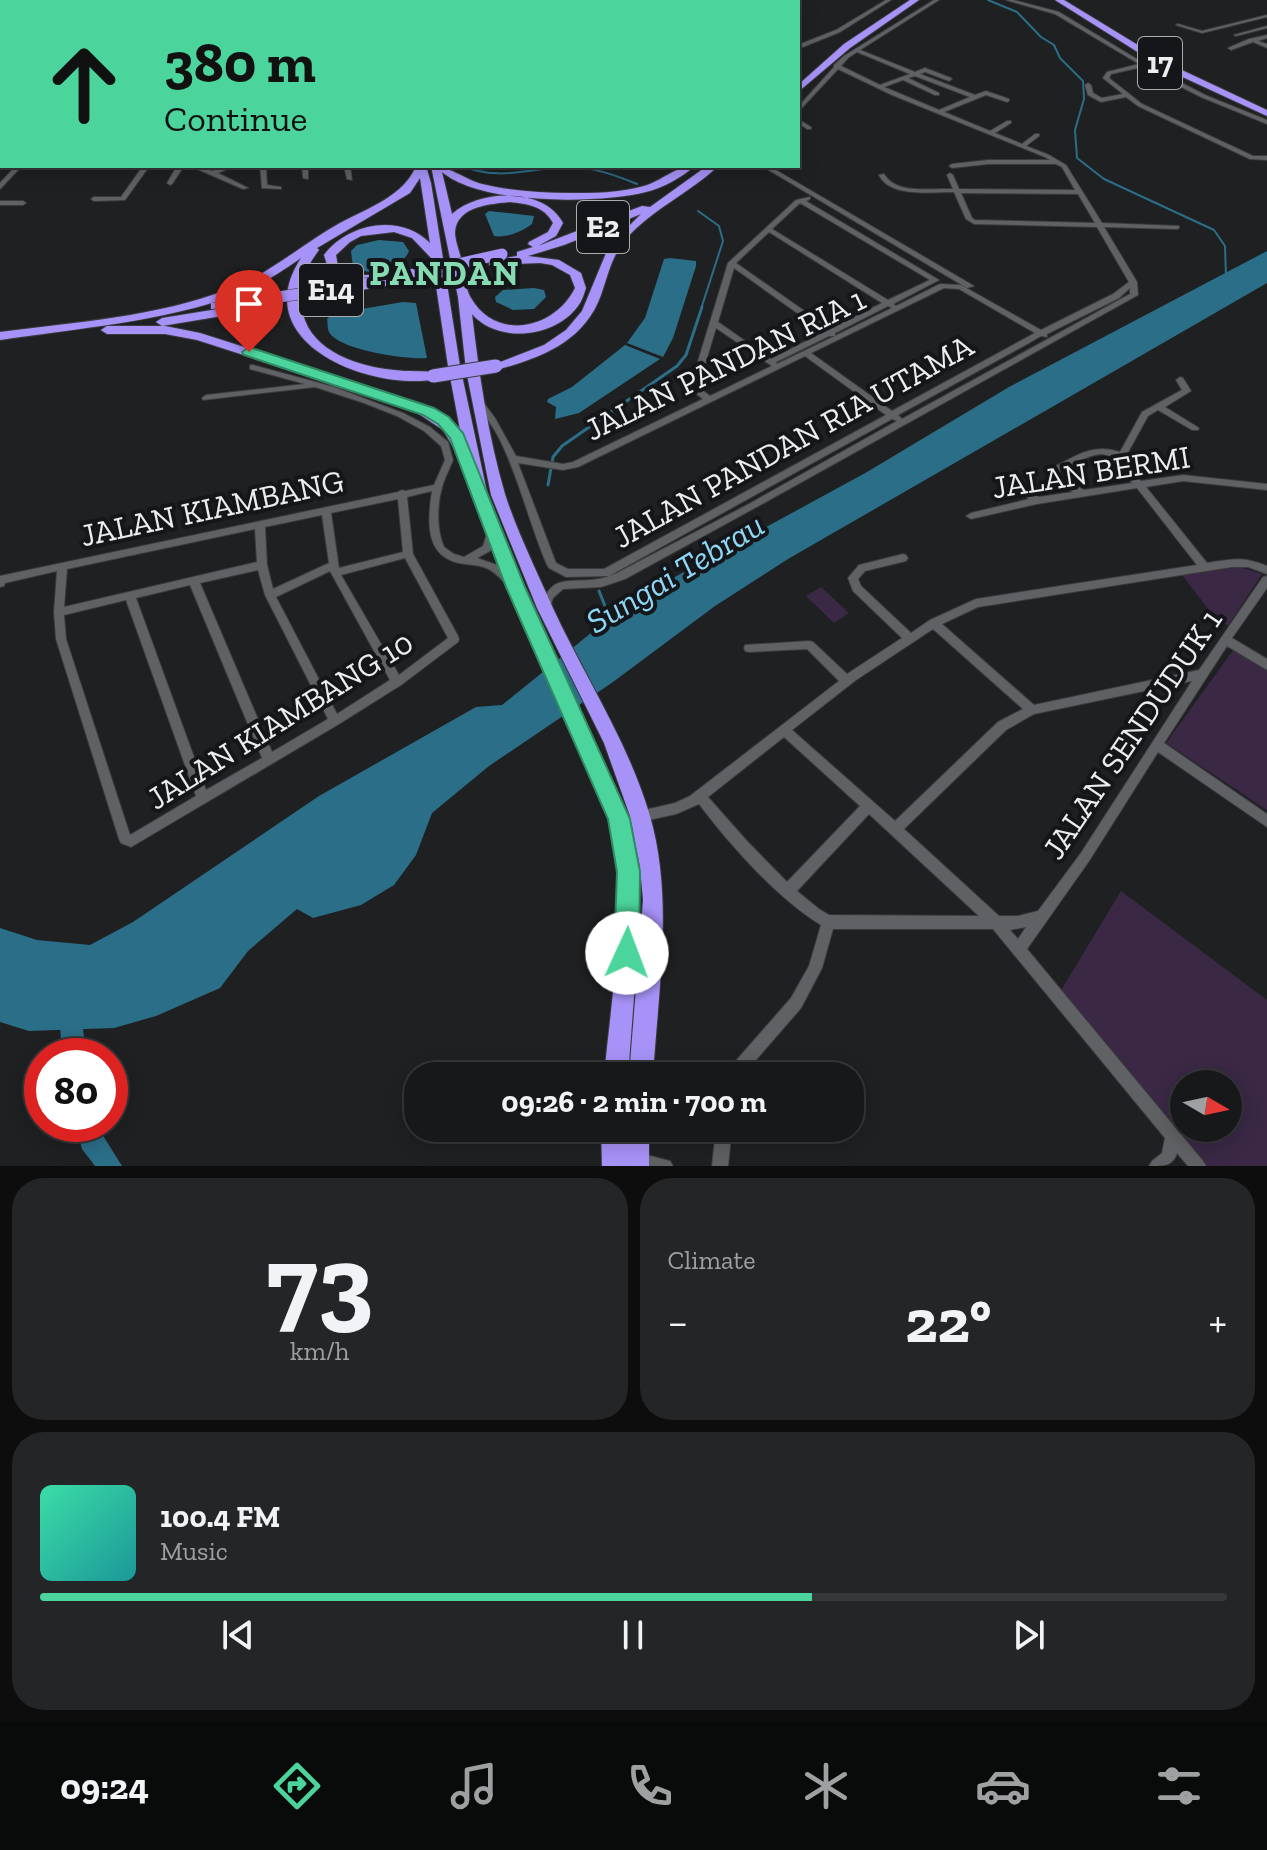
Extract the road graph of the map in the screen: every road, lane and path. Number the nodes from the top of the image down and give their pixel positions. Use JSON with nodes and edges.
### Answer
{"nodes":[{"id":1,"x":889,"y":0,"type":"edge"},
{"id":2,"x":906,"y":0,"type":"edge"},
{"id":3,"x":915,"y":0,"type":"edge"},
{"id":4,"x":937,"y":0,"type":"edge"},
{"id":5,"x":1008,"y":0,"type":"edge"},
{"id":6,"x":1059,"y":0,"type":"edge"},
{"id":7,"x":1069,"y":0,"type":"edge"},
{"id":8,"x":1267,"y":16,"type":"edge"},
{"id":9,"x":1178,"y":25,"type":"dead end"},
{"id":10,"x":1267,"y":27,"type":"edge"},
{"id":11,"x":1236,"y":35,"type":"dead end"},
{"id":12,"x":1267,"y":36,"type":"edge"},
{"id":13,"x":1251,"y":40,"type":"junction"},
{"id":14,"x":800,"y":46,"type":"edge"},
{"id":15,"x":1267,"y":46,"type":"edge"},
{"id":16,"x":1231,"y":48,"type":"dead end"},
{"id":17,"x":855,"y":50,"type":"junction"},
{"id":18,"x":1143,"y":65,"type":"junction"},
{"id":19,"x":836,"y":66,"type":"junction"},
{"id":20,"x":1162,"y":70,"type":"junction"},
{"id":21,"x":915,"y":74,"type":"junction"},
{"id":22,"x":800,"y":76,"type":"edge"},
{"id":23,"x":904,"y":78,"type":"junction"},
{"id":24,"x":949,"y":79,"type":"dead end"},
{"id":25,"x":1088,"y":85,"type":"dead end"},
{"id":26,"x":800,"y":87,"type":"edge"},
{"id":27,"x":879,"y":87,"type":"junction"},
{"id":28,"x":937,"y":94,"type":"dead end"},
{"id":29,"x":1126,"y":95,"type":"junction"},
{"id":30,"x":974,"y":97,"type":"junction"},
{"id":31,"x":1007,"y":100,"type":"dead end"},
{"id":32,"x":939,"y":102,"type":"dead end"},
{"id":33,"x":1267,"y":106,"type":"edge"},
{"id":34,"x":800,"y":108,"type":"edge"},
{"id":35,"x":929,"y":108,"type":"junction"},
{"id":36,"x":939,"y":112,"type":"junction"},
{"id":37,"x":1267,"y":113,"type":"edge"},
{"id":38,"x":800,"y":122,"type":"edge"},
{"id":39,"x":1009,"y":122,"type":"dead end"},
{"id":40,"x":1267,"y":122,"type":"edge"},
{"id":41,"x":809,"y":128,"type":"dead end"},
{"id":42,"x":990,"y":133,"type":"junction"},
{"id":43,"x":1037,"y":135,"type":"dead end"},
{"id":44,"x":1022,"y":146,"type":"junction"},
{"id":45,"x":1267,"y":158,"type":"edge"},
{"id":46,"x":1058,"y":162,"type":"junction"},
{"id":47,"x":952,"y":166,"type":"dead end"},
{"id":48,"x":17,"y":168,"type":"edge"},
{"id":49,"x":145,"y":168,"type":"edge"},
{"id":50,"x":179,"y":168,"type":"edge"},
{"id":51,"x":205,"y":168,"type":"edge"},
{"id":52,"x":227,"y":168,"type":"edge"},
{"id":53,"x":263,"y":168,"type":"edge"},
{"id":54,"x":305,"y":168,"type":"edge"},
{"id":55,"x":347,"y":168,"type":"edge"},
{"id":56,"x":420,"y":168,"type":"edge"},
{"id":57,"x":421,"y":168,"type":"edge"},
{"id":58,"x":438,"y":168,"type":"edge"},
{"id":59,"x":440,"y":168,"type":"edge"},
{"id":60,"x":686,"y":168,"type":"edge"},
{"id":61,"x":768,"y":168,"type":"edge"},
{"id":62,"x":699,"y":172,"type":"edge"},
{"id":63,"x":213,"y":173,"type":"junction"},
{"id":64,"x":882,"y":175,"type":"dead end"},
{"id":65,"x":950,"y":175,"type":"dead end"},
{"id":66,"x":306,"y":178,"type":"dead end"},
{"id":67,"x":350,"y":179,"type":"dead end"},
{"id":68,"x":170,"y":183,"type":"dead end"},
{"id":69,"x":0,"y":187,"type":"edge"},
{"id":70,"x":245,"y":188,"type":"dead end"},
{"id":71,"x":279,"y":188,"type":"dead end"},
{"id":72,"x":957,"y":191,"type":"junction"},
{"id":73,"x":1081,"y":192,"type":"junction"},
{"id":74,"x":94,"y":199,"type":"dead end"},
{"id":75,"x":822,"y":200,"type":"junction"},
{"id":76,"x":800,"y":201,"type":"junction"},
{"id":77,"x":0,"y":203,"type":"edge"},
{"id":78,"x":23,"y":203,"type":"dead end"},
{"id":79,"x":1100,"y":225,"type":"junction"},
{"id":80,"x":1177,"y":227,"type":"dead end"},
{"id":81,"x":339,"y":228,"type":"junction"},
{"id":82,"x":768,"y":229,"type":"junction"},
{"id":83,"x":451,"y":230,"type":"junction"},
{"id":84,"x":896,"y":242,"type":"junction"},
{"id":85,"x":528,"y":247,"type":"junction"},
{"id":86,"x":898,"y":251,"type":"junction"},
{"id":87,"x":438,"y":259,"type":"junction"},
{"id":88,"x":499,"y":259,"type":"junction"},
{"id":89,"x":732,"y":263,"type":"junction"},
{"id":90,"x":918,"y":265,"type":"junction"},
{"id":91,"x":936,"y":265,"type":"junction"},
{"id":92,"x":408,"y":276,"type":"junction"},
{"id":93,"x":943,"y":286,"type":"junction"},
{"id":94,"x":464,"y":297,"type":"junction"},
{"id":95,"x":252,"y":304,"type":"junction"},
{"id":96,"x":889,"y":304,"type":"junction"},
{"id":97,"x":897,"y":309,"type":"junction"},
{"id":98,"x":159,"y":313,"type":"junction"},
{"id":99,"x":713,"y":322,"type":"junction"},
{"id":100,"x":107,"y":330,"type":"junction"},
{"id":101,"x":1048,"y":334,"type":"junction"},
{"id":102,"x":834,"y":335,"type":"junction"},
{"id":103,"x":0,"y":336,"type":"edge"},
{"id":104,"x":0,"y":346,"type":"edge"},
{"id":105,"x":805,"y":353,"type":"junction"},
{"id":106,"x":774,"y":364,"type":"junction"},
{"id":107,"x":253,"y":367,"type":"dead end"},
{"id":108,"x":1180,"y":380,"type":"dead end"},
{"id":109,"x":318,"y":385,"type":"junction"},
{"id":110,"x":206,"y":398,"type":"dead end"},
{"id":111,"x":477,"y":400,"type":"junction"},
{"id":112,"x":710,"y":400,"type":"junction"},
{"id":113,"x":1157,"y":406,"type":"junction"},
{"id":114,"x":898,"y":419,"type":"junction"},
{"id":115,"x":1195,"y":428,"type":"dead end"},
{"id":116,"x":1122,"y":456,"type":"junction"},
{"id":117,"x":514,"y":459,"type":"junction"},
{"id":118,"x":1137,"y":485,"type":"junction"},
{"id":119,"x":438,"y":487,"type":"junction"},
{"id":120,"x":1021,"y":487,"type":"dead end"},
{"id":121,"x":1267,"y":487,"type":"edge"},
{"id":122,"x":480,"y":492,"type":"junction"},
{"id":123,"x":402,"y":493,"type":"junction"},
{"id":124,"x":1082,"y":493,"type":"junction"},
{"id":125,"x":1037,"y":501,"type":"junction"},
{"id":126,"x":326,"y":511,"type":"junction"},
{"id":127,"x":971,"y":516,"type":"dead end"},
{"id":128,"x":260,"y":524,"type":"junction"},
{"id":129,"x":491,"y":524,"type":"junction"},
{"id":130,"x":408,"y":554,"type":"junction"},
{"id":131,"x":1267,"y":555,"type":"edge"},
{"id":132,"x":903,"y":558,"type":"dead end"},
{"id":133,"x":466,"y":559,"type":"junction"},
{"id":134,"x":262,"y":565,"type":"junction"},
{"id":135,"x":62,"y":567,"type":"junction"},
{"id":136,"x":1205,"y":567,"type":"junction"},
{"id":137,"x":1264,"y":568,"type":"edge"},
{"id":138,"x":334,"y":569,"type":"junction"},
{"id":139,"x":577,"y":578,"type":"junction"},
{"id":140,"x":1267,"y":580,"type":"edge"},
{"id":141,"x":0,"y":581,"type":"edge"},
{"id":142,"x":194,"y":582,"type":"junction"},
{"id":143,"x":516,"y":587,"type":"junction"},
{"id":144,"x":270,"y":595,"type":"junction"},
{"id":145,"x":130,"y":597,"type":"junction"},
{"id":146,"x":545,"y":608,"type":"junction"},
{"id":147,"x":59,"y":612,"type":"junction"},
{"id":148,"x":934,"y":623,"type":"junction"},
{"id":149,"x":909,"y":638,"type":"junction"},
{"id":150,"x":1228,"y":641,"type":"junction"},
{"id":151,"x":749,"y":648,"type":"dead end"},
{"id":152,"x":1267,"y":665,"type":"edge"},
{"id":153,"x":1202,"y":674,"type":"junction"},
{"id":154,"x":847,"y":681,"type":"junction"},
{"id":155,"x":397,"y":682,"type":"junction"},
{"id":156,"x":1032,"y":710,"type":"junction"},
{"id":157,"x":335,"y":721,"type":"junction"},
{"id":158,"x":784,"y":730,"type":"junction"},
{"id":159,"x":1157,"y":745,"type":"junction"},
{"id":160,"x":269,"y":760,"type":"junction"},
{"id":161,"x":700,"y":796,"type":"junction"},
{"id":162,"x":203,"y":798,"type":"junction"},
{"id":163,"x":868,"y":806,"type":"junction"},
{"id":164,"x":640,"y":816,"type":"junction"},
{"id":165,"x":1267,"y":821,"type":"edge"},
{"id":166,"x":895,"y":829,"type":"junction"},
{"id":167,"x":789,"y":890,"type":"junction"},
{"id":168,"x":1041,"y":917,"type":"junction"},
{"id":169,"x":828,"y":922,"type":"junction"},
{"id":170,"x":995,"y":922,"type":"junction"},
{"id":171,"x":1018,"y":950,"type":"junction"},
{"id":172,"x":617,"y":1062,"type":"edge"},
{"id":173,"x":642,"y":1062,"type":"edge"},
{"id":174,"x":744,"y":1062,"type":"edge"},
{"id":175,"x":1170,"y":1133,"type":"edge"},
{"id":176,"x":619,"y":1142,"type":"edge"},
{"id":177,"x":634,"y":1142,"type":"edge"},
{"id":178,"x":723,"y":1142,"type":"edge"},
{"id":179,"x":1172,"y":1142,"type":"edge"},
{"id":180,"x":1177,"y":1142,"type":"edge"},
{"id":181,"x":629,"y":1164,"type":"edge"},
{"id":182,"x":665,"y":1166,"type":"edge"},
{"id":183,"x":720,"y":1166,"type":"edge"},
{"id":184,"x":1157,"y":1166,"type":"edge"},
{"id":185,"x":1198,"y":1166,"type":"edge"}],
"edges":[{"from":1,"to":14,"type":"street"},
{"from":2,"to":22,"type":"highway"},
{"from":3,"to":26,"type":"highway"},
{"from":4,"to":17,"type":"street"},
{"from":5,"to":18,"type":"street"},
{"from":6,"to":20,"type":"highway","number":"17"},
{"from":7,"to":33,"type":"highway","number":"17"},
{"from":8,"to":9,"type":"street"},
{"from":10,"to":11,"type":"street"},
{"from":12,"to":13,"type":"street"},
{"from":13,"to":15,"type":"street"},
{"from":13,"to":16,"type":"street"},
{"from":17,"to":19,"type":"street"},
{"from":17,"to":21,"type":"street"},
{"from":18,"to":20,"type":"street"},
{"from":18,"to":29,"type":"street"},
{"from":19,"to":27,"type":"street"},
{"from":19,"to":34,"type":"street"},
{"from":20,"to":37,"type":"highway","number":"17"},
{"from":20,"to":40,"type":"street"},
{"from":21,"to":23,"type":"street"},
{"from":21,"to":24,"type":"street"},
{"from":21,"to":30,"type":"street"},
{"from":23,"to":27,"type":"street"},
{"from":23,"to":28,"type":"street"},
{"from":25,"to":29,"type":"street"},
{"from":27,"to":35,"type":"street"},
{"from":29,"to":45,"type":"street"},
{"from":30,"to":31,"type":"street"},
{"from":30,"to":36,"type":"street"},
{"from":32,"to":35,"type":"street"},
{"from":35,"to":36,"type":"street"},
{"from":36,"to":42,"type":"street"},
{"from":38,"to":41,"type":"street"},
{"from":39,"to":42,"type":"street"},
{"from":42,"to":44,"type":"street"},
{"from":43,"to":44,"type":"street"},
{"from":44,"to":46,"type":"street"},
{"from":46,"to":47,"type":"street"},
{"from":46,"to":73,"type":"street"},
{"from":48,"to":69,"type":"street"},
{"from":49,"to":74,"type":"street"},
{"from":50,"to":68,"type":"street"},
{"from":51,"to":63,"type":"street"},
{"from":52,"to":63,"type":"street"},
{"from":53,"to":71,"type":"street"},
{"from":54,"to":66,"type":"street"},
{"from":55,"to":67,"type":"street"},
{"from":56,"to":81,"type":"highway"},
{"from":57,"to":87,"type":"highway"},
{"from":58,"to":83,"type":"highway"},
{"from":59,"to":60,"type":"highway"},
{"from":61,"to":75,"type":"street"},
{"from":62,"to":81,"type":"highway","bridge":true},
{"from":62,"to":85,"type":"highway","number":"E2"},
{"from":62,"to":88,"type":"highway","number":"E2"},
{"from":63,"to":70,"type":"street"},
{"from":64,"to":72,"type":"street"},
{"from":65,"to":72,"type":"street"},
{"from":72,"to":73,"type":"street"},
{"from":72,"to":79,"type":"street"},
{"from":73,"to":79,"type":"street"},
{"from":75,"to":76,"type":"street"},
{"from":75,"to":84,"type":"street"},
{"from":76,"to":82,"type":"street"},
{"from":76,"to":86,"type":"street"},
{"from":76,"to":90,"type":"street"},
{"from":77,"to":78,"type":"street"},
{"from":79,"to":80,"type":"street"},
{"from":79,"to":101,"type":"street","name":"JALAN PANDAN RIA UTAMA"},
{"from":81,"to":98,"type":"highway"},
{"from":82,"to":89,"type":"street"},
{"from":82,"to":96,"type":"street"},
{"from":83,"to":85,"type":"highway"},
{"from":83,"to":94,"type":"highway"},
{"from":84,"to":86,"type":"street"},
{"from":84,"to":91,"type":"street"},
{"from":85,"to":88,"type":"highway","number":"E2"},
{"from":86,"to":90,"type":"street"},
{"from":87,"to":92,"type":"highway","bridge":true},
{"from":87,"to":122,"type":"highway"},
{"from":88,"to":92,"type":"highway","number":"E2","bridge":true},
{"from":88,"to":94,"type":"highway"},
{"from":88,"to":95,"type":"highway","number":"E14"},
{"from":89,"to":99,"type":"street"},
{"from":89,"to":102,"type":"street"},
{"from":90,"to":91,"type":"street"},
{"from":90,"to":93,"type":"street"},
{"from":90,"to":96,"type":"street"},
{"from":91,"to":101,"type":"street"},
{"from":92,"to":95,"type":"highway","number":"E14","bridge":true},
{"from":93,"to":97,"type":"street","name":"JALAN PANDAN RIA 1"},
{"from":93,"to":101,"type":"street","name":"JALAN PANDAN RIA 1"},
{"from":94,"to":111,"type":"highway"},
{"from":95,"to":98,"type":"highway","number":"E14"},
{"from":95,"to":100,"type":"highway","number":"E14"},
{"from":96,"to":97,"type":"street"},
{"from":96,"to":102,"type":"street"},
{"from":97,"to":102,"type":"street","name":"JALAN PANDAN RIA 1"},
{"from":98,"to":103,"type":"highway","number":"E14"},
{"from":99,"to":106,"type":"street"},
{"from":99,"to":112,"type":"street"},
{"from":100,"to":104,"type":"highway","number":"E14"},
{"from":100,"to":122,"type":"highway"},
{"from":101,"to":114,"type":"street","name":"JALAN PANDAN RIA UTAMA"},
{"from":102,"to":105,"type":"street","name":"JALAN PANDAN RIA 1"},
{"from":102,"to":106,"type":"street"},
{"from":105,"to":106,"type":"street","name":"JALAN PANDAN RIA 1"},
{"from":105,"to":114,"type":"street"},
{"from":106,"to":112,"type":"street","name":"JALAN PANDAN RIA 1"},
{"from":107,"to":109,"type":"street"},
{"from":108,"to":113,"type":"street"},
{"from":109,"to":110,"type":"street"},
{"from":109,"to":119,"type":"street"},
{"from":111,"to":117,"type":"street"},
{"from":111,"to":146,"type":"highway"},
{"from":112,"to":117,"type":"street","name":"JALAN PANDAN RIA 1"},
{"from":113,"to":115,"type":"street"},
{"from":113,"to":116,"type":"street"},
{"from":114,"to":139,"type":"street","name":"JALAN PANDAN RIA UTAMA"},
{"from":116,"to":118,"type":"street"},
{"from":116,"to":124,"type":"street"},
{"from":117,"to":139,"type":"street"},
{"from":118,"to":121,"type":"street","name":"JALAN BERMI"},
{"from":118,"to":124,"type":"street","name":"JALAN BERMI"},
{"from":118,"to":136,"type":"street"},
{"from":119,"to":123,"type":"street","name":"JALAN KIAMBANG"},
{"from":119,"to":133,"type":"street"},
{"from":120,"to":125,"type":"street"},
{"from":122,"to":129,"type":"highway"},
{"from":123,"to":126,"type":"street","name":"JALAN KIAMBANG"},
{"from":123,"to":130,"type":"street"},
{"from":124,"to":125,"type":"street","name":"JALAN BERMI"},
{"from":125,"to":127,"type":"street","name":"JALAN BERMI"},
{"from":126,"to":128,"type":"street","name":"JALAN KIAMBANG"},
{"from":126,"to":138,"type":"street"},
{"from":128,"to":134,"type":"street"},
{"from":128,"to":135,"type":"street","name":"JALAN KIAMBANG"},
{"from":129,"to":133,"type":"street"},
{"from":129,"to":143,"type":"highway"},
{"from":130,"to":138,"type":"street"},
{"from":130,"to":155,"type":"street","name":"JALAN KIAMBANG 10"},
{"from":131,"to":137,"type":"street"},
{"from":132,"to":149,"type":"street"},
{"from":133,"to":143,"type":"street"},
{"from":134,"to":142,"type":"street"},
{"from":134,"to":144,"type":"street"},
{"from":135,"to":141,"type":"street","name":"JALAN KIAMBANG"},
{"from":135,"to":147,"type":"street"},
{"from":136,"to":137,"type":"street"},
{"from":136,"to":148,"type":"street"},
{"from":138,"to":144,"type":"street"},
{"from":138,"to":155,"type":"street"},
{"from":139,"to":146,"type":"street"},
{"from":140,"to":150,"type":"street","name":"JALAN SENDUDUK 1"},
{"from":142,"to":145,"type":"street"},
{"from":142,"to":160,"type":"street"},
{"from":143,"to":172,"type":"highway"},
{"from":144,"to":157,"type":"street"},
{"from":145,"to":147,"type":"street"},
{"from":145,"to":162,"type":"street"},
{"from":146,"to":164,"type":"highway"},
{"from":147,"to":162,"type":"street","name":"JALAN KIAMBANG 10"},
{"from":148,"to":149,"type":"street"},
{"from":148,"to":156,"type":"street"},
{"from":149,"to":154,"type":"street"},
{"from":150,"to":152,"type":"street"},
{"from":150,"to":153,"type":"street","name":"JALAN SENDUDUK 1"},
{"from":151,"to":154,"type":"street"},
{"from":153,"to":156,"type":"street"},
{"from":153,"to":159,"type":"street","name":"JALAN SENDUDUK 1"},
{"from":154,"to":158,"type":"street"},
{"from":155,"to":157,"type":"street","name":"JALAN KIAMBANG 10"},
{"from":156,"to":166,"type":"street"},
{"from":157,"to":160,"type":"street","name":"JALAN KIAMBANG 10"},
{"from":158,"to":161,"type":"street"},
{"from":158,"to":163,"type":"street"},
{"from":159,"to":165,"type":"street"},
{"from":159,"to":168,"type":"street","name":"JALAN SENDUDUK 1"},
{"from":160,"to":162,"type":"street","name":"JALAN KIAMBANG 10"},
{"from":161,"to":164,"type":"street"},
{"from":161,"to":167,"type":"street"},
{"from":163,"to":166,"type":"street"},
{"from":163,"to":167,"type":"street"},
{"from":164,"to":173,"type":"highway"},
{"from":166,"to":170,"type":"street"},
{"from":167,"to":169,"type":"street"},
{"from":168,"to":170,"type":"street"},
{"from":168,"to":171,"type":"street","name":"JALAN SENDUDUK 1"},
{"from":169,"to":170,"type":"street"},
{"from":169,"to":174,"type":"street"},
{"from":170,"to":171,"type":"street"},
{"from":171,"to":175,"type":"street"},
{"from":176,"to":181,"type":"highway"},
{"from":177,"to":181,"type":"highway"},
{"from":178,"to":183,"type":"street"},
{"from":179,"to":184,"type":"street"},
{"from":180,"to":185,"type":"street"},
{"from":181,"to":182,"type":"street"}]}
